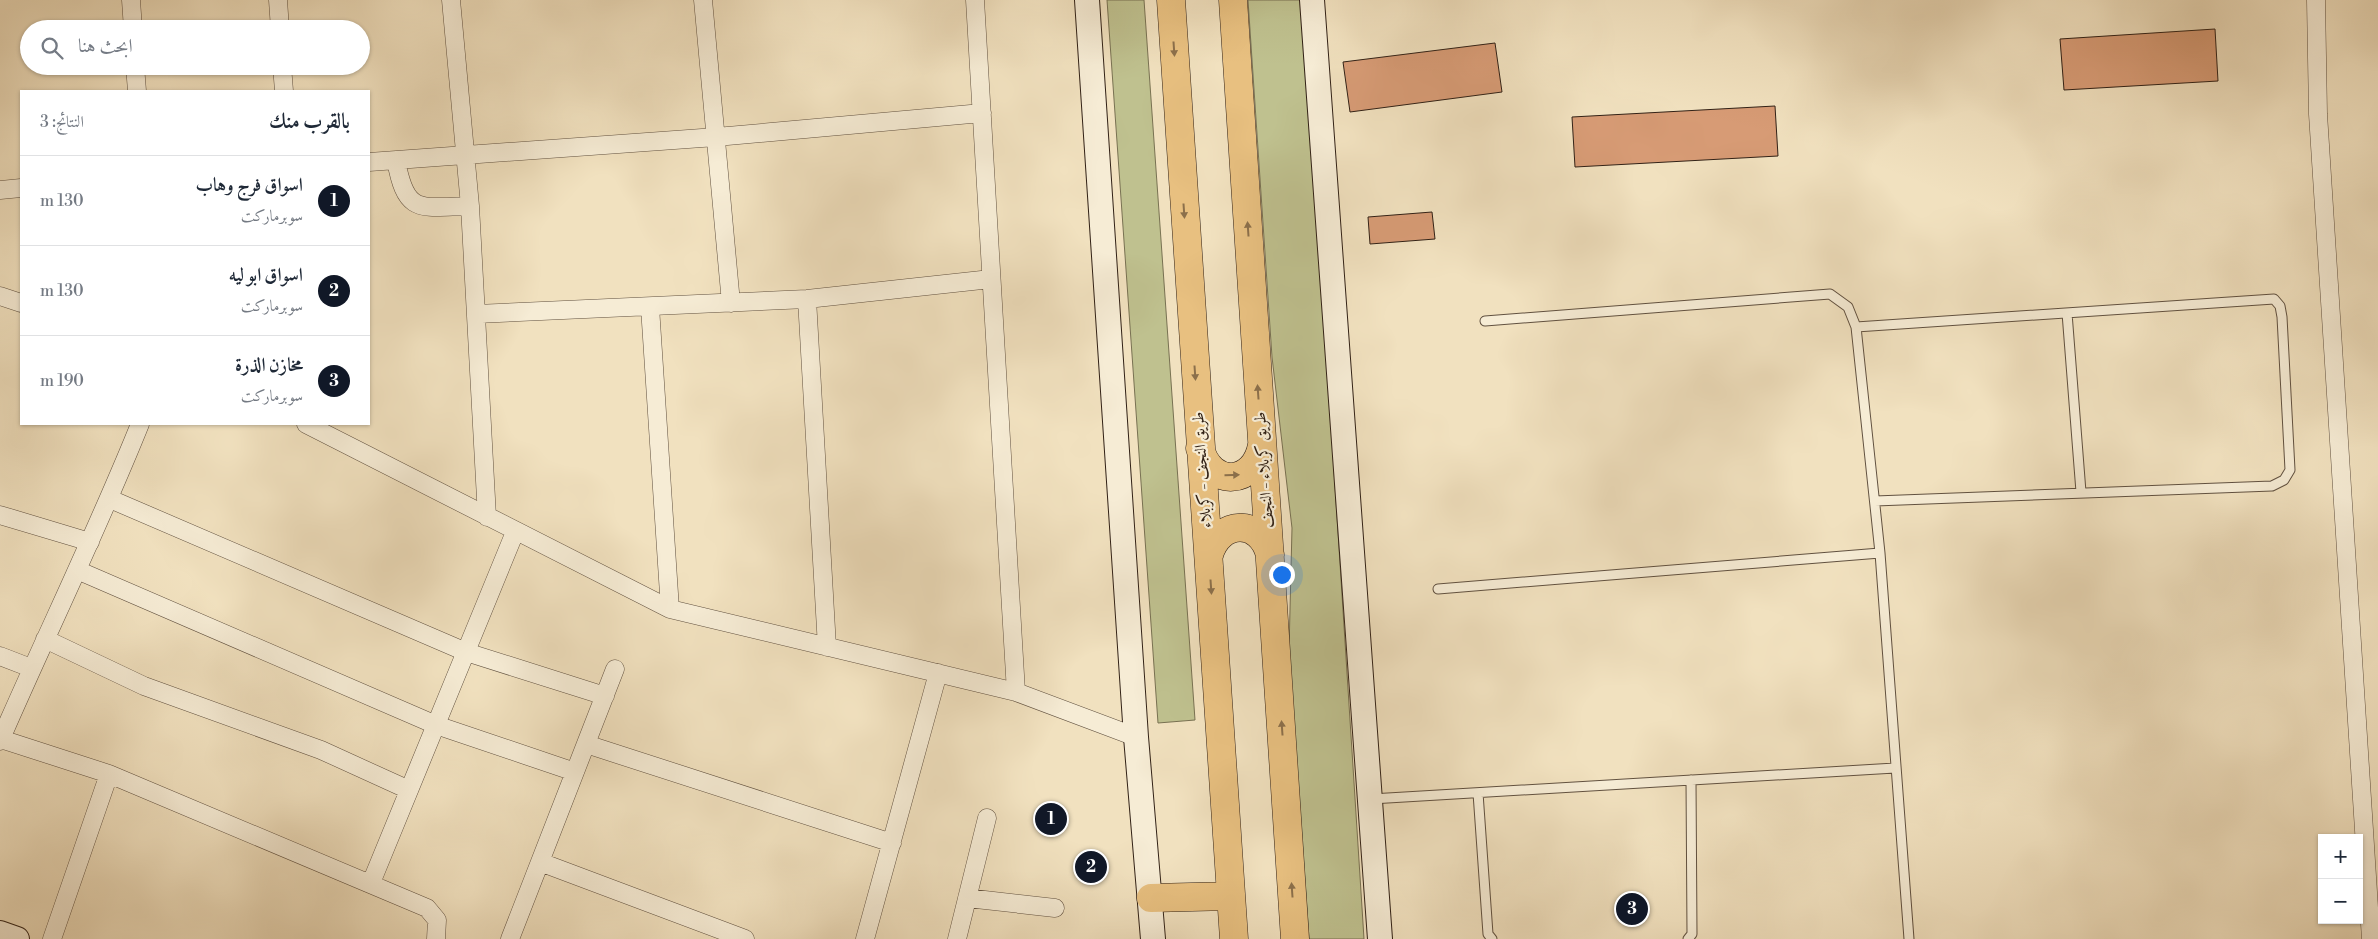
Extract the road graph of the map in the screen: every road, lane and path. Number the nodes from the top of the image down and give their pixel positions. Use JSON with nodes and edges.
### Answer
{"nodes":[{"id":1,"x":131,"y":0,"type":"edge"},
{"id":2,"x":278,"y":0,"type":"edge"},
{"id":3,"x":451,"y":0,"type":"edge"},
{"id":4,"x":703,"y":0,"type":"edge"},
{"id":5,"x":975,"y":0,"type":"edge"},
{"id":6,"x":1087,"y":0,"type":"edge"},
{"id":7,"x":1171,"y":0,"type":"edge"},
{"id":8,"x":1233,"y":0,"type":"edge"},
{"id":9,"x":1312,"y":0,"type":"edge"},
{"id":10,"x":2316,"y":0,"type":"edge"},
{"id":11,"x":132,"y":20,"type":"edge"},
{"id":12,"x":279,"y":20,"type":"edge"},
{"id":13,"x":136,"y":75,"type":"edge"},
{"id":14,"x":283,"y":75,"type":"edge"},
{"id":15,"x":137,"y":90,"type":"edge"},
{"id":16,"x":284,"y":90,"type":"edge"},
{"id":17,"x":982,"y":113,"type":"junction"},
{"id":18,"x":716,"y":137,"type":"junction"},
{"id":19,"x":465,"y":154,"type":"junction"},
{"id":20,"x":396,"y":160,"type":"junction"},
{"id":21,"x":370,"y":162,"type":"edge"},
{"id":22,"x":20,"y":188,"type":"edge"},
{"id":23,"x":0,"y":190,"type":"edge"},
{"id":24,"x":470,"y":206,"type":"junction"},
{"id":25,"x":992,"y":279,"type":"junction"},
{"id":26,"x":0,"y":296,"type":"edge"},
{"id":27,"x":806,"y":299,"type":"junction"},
{"id":28,"x":20,"y":303,"type":"edge"},
{"id":29,"x":732,"y":303,"type":"junction"},
{"id":30,"x":650,"y":306,"type":"junction"},
{"id":31,"x":2067,"y":313,"type":"junction"},
{"id":32,"x":476,"y":314,"type":"junction"},
{"id":33,"x":1485,"y":320,"type":"dead end"},
{"id":34,"x":1856,"y":327,"type":"junction"},
{"id":35,"x":140,"y":425,"type":"edge"},
{"id":36,"x":308,"y":425,"type":"edge"},
{"id":37,"x":1262,"y":445,"type":"junction"},
{"id":38,"x":1200,"y":448,"type":"junction"},
{"id":39,"x":2082,"y":492,"type":"junction"},
{"id":40,"x":110,"y":499,"type":"junction"},
{"id":41,"x":1874,"y":501,"type":"junction"},
{"id":42,"x":0,"y":515,"type":"edge"},
{"id":43,"x":487,"y":517,"type":"junction"},
{"id":44,"x":515,"y":532,"type":"junction"},
{"id":45,"x":90,"y":542,"type":"junction"},
{"id":46,"x":1880,"y":554,"type":"junction"},
{"id":47,"x":1209,"y":555,"type":"junction"},
{"id":48,"x":1270,"y":556,"type":"junction"},
{"id":49,"x":77,"y":570,"type":"junction"},
{"id":50,"x":1438,"y":589,"type":"dead end"},
{"id":51,"x":670,"y":609,"type":"junction"},
{"id":52,"x":45,"y":639,"type":"junction"},
{"id":53,"x":827,"y":646,"type":"junction"},
{"id":54,"x":466,"y":652,"type":"junction"},
{"id":55,"x":0,"y":656,"type":"edge"},
{"id":56,"x":31,"y":668,"type":"junction"},
{"id":57,"x":615,"y":669,"type":"dead end"},
{"id":58,"x":938,"y":673,"type":"junction"},
{"id":59,"x":1016,"y":692,"type":"junction"},
{"id":60,"x":604,"y":696,"type":"junction"},
{"id":61,"x":436,"y":725,"type":"junction"},
{"id":62,"x":1136,"y":737,"type":"junction"},
{"id":63,"x":0,"y":740,"type":"edge"},
{"id":64,"x":586,"y":744,"type":"junction"},
{"id":65,"x":1895,"y":768,"type":"junction"},
{"id":66,"x":575,"y":772,"type":"junction"},
{"id":67,"x":109,"y":774,"type":"junction"},
{"id":68,"x":1691,"y":780,"type":"junction"},
{"id":69,"x":409,"y":790,"type":"junction"},
{"id":70,"x":1478,"y":793,"type":"junction"},
{"id":71,"x":1371,"y":799,"type":"junction"},
{"id":72,"x":987,"y":818,"type":"dead end"},
{"id":73,"x":892,"y":843,"type":"junction"},
{"id":74,"x":540,"y":862,"type":"junction"},
{"id":75,"x":371,"y":883,"type":"junction"},
{"id":76,"x":1231,"y":896,"type":"junction"},
{"id":77,"x":967,"y":898,"type":"junction"},
{"id":78,"x":1151,"y":898,"type":"junction"},
{"id":79,"x":1055,"y":908,"type":"dead end"},
{"id":80,"x":0,"y":933,"type":"edge"},
{"id":81,"x":17,"y":939,"type":"edge"},
{"id":82,"x":52,"y":939,"type":"edge"},
{"id":83,"x":436,"y":939,"type":"edge"},
{"id":84,"x":510,"y":939,"type":"edge"},
{"id":85,"x":745,"y":939,"type":"edge"},
{"id":86,"x":865,"y":939,"type":"edge"},
{"id":87,"x":957,"y":939,"type":"edge"},
{"id":88,"x":1153,"y":939,"type":"edge"},
{"id":89,"x":1234,"y":939,"type":"edge"},
{"id":90,"x":1296,"y":939,"type":"edge"},
{"id":91,"x":1380,"y":939,"type":"edge"},
{"id":92,"x":1492,"y":939,"type":"edge"},
{"id":93,"x":1688,"y":939,"type":"edge"},
{"id":94,"x":1909,"y":939,"type":"edge"},
{"id":95,"x":2371,"y":939,"type":"edge"}],
"edges":[{"from":1,"to":11,"type":"street"},
{"from":2,"to":12,"type":"street"},
{"from":3,"to":19,"type":"street"},
{"from":4,"to":18,"type":"street"},
{"from":5,"to":17,"type":"street"},
{"from":6,"to":62,"type":"main road"},
{"from":7,"to":38,"type":"highway","name":"طريق النجف - كربلاء","one_way":true},
{"from":37,"to":8,"type":"highway","name":"طريق كربلاء - النجف","one_way":true},
{"from":9,"to":71,"type":"main road"},
{"from":10,"to":95,"type":"street"},
{"from":13,"to":15,"type":"street"},
{"from":14,"to":16,"type":"street"},
{"from":17,"to":18,"type":"street"},
{"from":17,"to":25,"type":"street"},
{"from":18,"to":19,"type":"street"},
{"from":18,"to":29,"type":"street"},
{"from":19,"to":20,"type":"street"},
{"from":19,"to":24,"type":"street"},
{"from":20,"to":21,"type":"street"},
{"from":20,"to":24,"type":"street"},
{"from":22,"to":23,"type":"street"},
{"from":24,"to":32,"type":"street"},
{"from":25,"to":27,"type":"street"},
{"from":25,"to":59,"type":"street"},
{"from":26,"to":28,"type":"street"},
{"from":27,"to":29,"type":"street"},
{"from":27,"to":53,"type":"street"},
{"from":29,"to":30,"type":"street"},
{"from":30,"to":32,"type":"street"},
{"from":30,"to":51,"type":"street"},
{"from":31,"to":34,"type":"lane"},
{"from":31,"to":39,"type":"lane"},
{"from":31,"to":39,"type":"lane"},
{"from":32,"to":43,"type":"street"},
{"from":33,"to":34,"type":"lane"},
{"from":34,"to":41,"type":"lane"},
{"from":35,"to":40,"type":"street"},
{"from":36,"to":43,"type":"street"},
{"from":38,"to":37,"type":"highway","one_way":true},
{"from":37,"to":48,"type":"highway","name":"طريق كربلاء - النجف"},
{"from":38,"to":47,"type":"highway","name":"طريق النجف - كربلاء"},
{"from":39,"to":41,"type":"lane"},
{"from":40,"to":45,"type":"street"},
{"from":40,"to":54,"type":"street"},
{"from":41,"to":46,"type":"lane"},
{"from":42,"to":45,"type":"street"},
{"from":43,"to":44,"type":"street"},
{"from":44,"to":51,"type":"street"},
{"from":44,"to":54,"type":"street"},
{"from":45,"to":49,"type":"street"},
{"from":46,"to":50,"type":"lane"},
{"from":46,"to":65,"type":"lane"},
{"from":47,"to":48,"type":"highway"},
{"from":47,"to":76,"type":"highway","name":"طريق النجف - كربلاء","one_way":true},
{"from":90,"to":48,"type":"highway","name":"طريق كربلاء - النجف","one_way":true},
{"from":49,"to":52,"type":"street"},
{"from":49,"to":61,"type":"street"},
{"from":51,"to":53,"type":"street"},
{"from":52,"to":56,"type":"street"},
{"from":52,"to":69,"type":"street"},
{"from":53,"to":58,"type":"street"},
{"from":54,"to":60,"type":"street"},
{"from":54,"to":61,"type":"street"},
{"from":55,"to":56,"type":"street"},
{"from":56,"to":63,"type":"street"},
{"from":57,"to":60,"type":"street"},
{"from":58,"to":59,"type":"street"},
{"from":58,"to":73,"type":"street"},
{"from":59,"to":62,"type":"street"},
{"from":60,"to":64,"type":"street"},
{"from":61,"to":66,"type":"street"},
{"from":61,"to":69,"type":"street"},
{"from":62,"to":78,"type":"main road"},
{"from":63,"to":67,"type":"street"},
{"from":64,"to":66,"type":"street"},
{"from":64,"to":73,"type":"street"},
{"from":65,"to":68,"type":"lane"},
{"from":65,"to":94,"type":"lane"},
{"from":66,"to":74,"type":"street"},
{"from":67,"to":75,"type":"street"},
{"from":67,"to":82,"type":"street"},
{"from":68,"to":70,"type":"lane"},
{"from":68,"to":93,"type":"lane"},
{"from":69,"to":75,"type":"street"},
{"from":70,"to":71,"type":"lane"},
{"from":70,"to":92,"type":"lane"},
{"from":71,"to":91,"type":"main road"},
{"from":72,"to":77,"type":"street"},
{"from":73,"to":86,"type":"street"},
{"from":74,"to":84,"type":"street"},
{"from":74,"to":85,"type":"street"},
{"from":75,"to":83,"type":"street"},
{"from":76,"to":78,"type":"highway"},
{"from":76,"to":89,"type":"highway","name":"طريق النجف - كربلاء"},
{"from":77,"to":79,"type":"street"},
{"from":77,"to":87,"type":"street"},
{"from":78,"to":88,"type":"main road"},
{"from":80,"to":81,"type":"main road"}]}
